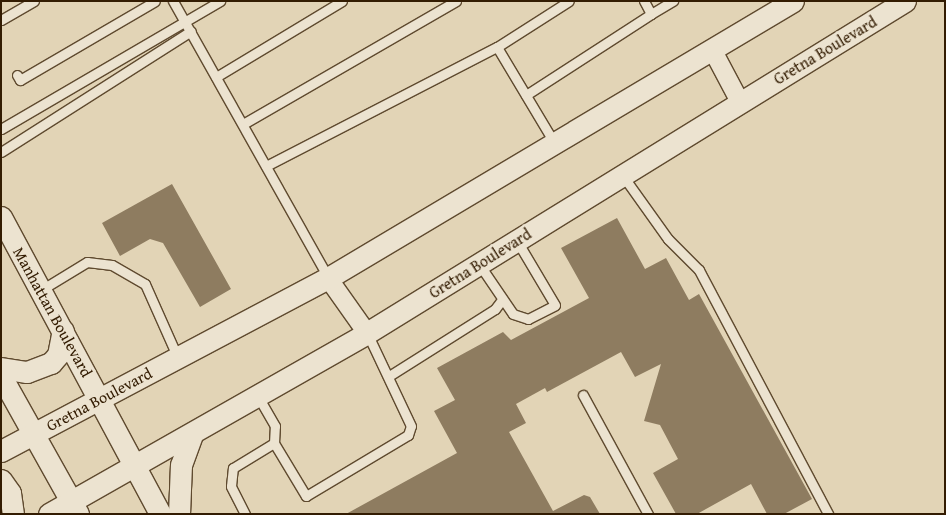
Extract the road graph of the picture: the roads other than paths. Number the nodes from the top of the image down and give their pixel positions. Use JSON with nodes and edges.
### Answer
{"nodes":[{"id":1,"x":34,"y":1,"type":"edge"},
{"id":2,"x":174,"y":1,"type":"edge"},
{"id":3,"x":220,"y":1,"type":"edge"},
{"id":4,"x":342,"y":1,"type":"edge"},
{"id":5,"x":456,"y":1,"type":"edge"},
{"id":6,"x":569,"y":1,"type":"edge"},
{"id":7,"x":644,"y":1,"type":"edge"},
{"id":8,"x":673,"y":1,"type":"edge"},
{"id":9,"x":793,"y":1,"type":"edge"},
{"id":10,"x":905,"y":1,"type":"edge"},
{"id":11,"x":149,"y":3,"type":"edge"},
{"id":12,"x":20,"y":8,"type":"edge"},
{"id":13,"x":651,"y":14,"type":"junction"},
{"id":14,"x":1,"y":20,"type":"edge"},
{"id":15,"x":185,"y":21,"type":"junction"},
{"id":16,"x":191,"y":31,"type":"junction"},
{"id":17,"x":497,"y":47,"type":"junction"},
{"id":18,"x":713,"y":51,"type":"junction"},
{"id":19,"x":17,"y":75,"type":"dead end"},
{"id":20,"x":216,"y":77,"type":"junction"},
{"id":21,"x":526,"y":95,"type":"junction"},
{"id":22,"x":740,"y":102,"type":"junction"},
{"id":23,"x":243,"y":124,"type":"junction"},
{"id":24,"x":1,"y":129,"type":"edge"},
{"id":25,"x":555,"y":144,"type":"junction"},
{"id":26,"x":1,"y":152,"type":"edge"},
{"id":27,"x":266,"y":166,"type":"junction"},
{"id":28,"x":622,"y":175,"type":"junction"},
{"id":29,"x":1,"y":217,"type":"edge"},
{"id":30,"x":517,"y":240,"type":"junction"},
{"id":31,"x":479,"y":264,"type":"junction"},
{"id":32,"x":328,"y":278,"type":"junction"},
{"id":33,"x":41,"y":290,"type":"junction"},
{"id":34,"x":501,"y":301,"type":"junction"},
{"id":35,"x":63,"y":330,"type":"junction"},
{"id":36,"x":367,"y":333,"type":"junction"},
{"id":37,"x":178,"y":358,"type":"junction"},
{"id":38,"x":1,"y":368,"type":"edge"},
{"id":39,"x":1,"y":376,"type":"edge"},
{"id":40,"x":389,"y":376,"type":"junction"},
{"id":41,"x":583,"y":395,"type":"dead end"},
{"id":42,"x":258,"y":396,"type":"junction"},
{"id":43,"x":101,"y":399,"type":"junction"},
{"id":44,"x":33,"y":434,"type":"junction"},
{"id":45,"x":192,"y":434,"type":"junction"},
{"id":46,"x":274,"y":444,"type":"junction"},
{"id":47,"x":1,"y":451,"type":"edge"},
{"id":48,"x":136,"y":466,"type":"junction"},
{"id":49,"x":1,"y":480,"type":"edge"},
{"id":50,"x":75,"y":508,"type":"edge"},
{"id":51,"x":13,"y":514,"type":"edge"},
{"id":52,"x":49,"y":514,"type":"edge"},
{"id":53,"x":160,"y":514,"type":"edge"},
{"id":54,"x":179,"y":514,"type":"edge"},
{"id":55,"x":245,"y":514,"type":"edge"},
{"id":56,"x":648,"y":514,"type":"edge"},
{"id":57,"x":828,"y":514,"type":"edge"}],
"edges":[{"from":1,"to":12,"type":"lane"},
{"from":2,"to":15,"type":"lane"},
{"from":3,"to":15,"type":"lane"},
{"from":4,"to":20,"type":"lane"},
{"from":5,"to":23,"type":"lane"},
{"from":6,"to":17,"type":"lane"},
{"from":7,"to":13,"type":"lane"},
{"from":8,"to":13,"type":"lane"},
{"from":9,"to":18,"type":"street","name":"Gretna Boulevard"},
{"from":10,"to":22,"type":"street","name":"Gretna Boulevard"},
{"from":11,"to":19,"type":"lane"},
{"from":12,"to":14,"type":"lane"},
{"from":13,"to":21,"type":"lane"},
{"from":15,"to":16,"type":"lane"},
{"from":15,"to":24,"type":"lane"},
{"from":16,"to":20,"type":"lane"},
{"from":16,"to":26,"type":"lane"},
{"from":17,"to":21,"type":"lane"},
{"from":17,"to":27,"type":"lane"},
{"from":18,"to":22,"type":"street"},
{"from":18,"to":25,"type":"street","name":"Gretna Boulevard"},
{"from":20,"to":23,"type":"lane"},
{"from":21,"to":25,"type":"lane"},
{"from":22,"to":28,"type":"street","name":"Gretna Boulevard"},
{"from":23,"to":27,"type":"lane"},
{"from":25,"to":32,"type":"street","name":"Gretna Boulevard"},
{"from":27,"to":32,"type":"lane"},
{"from":28,"to":30,"type":"street","name":"Gretna Boulevard"},
{"from":28,"to":57,"type":"lane"},
{"from":29,"to":33,"type":"street","name":"Manhattan Boulevard"},
{"from":30,"to":31,"type":"street","name":"Gretna Boulevard"},
{"from":30,"to":34,"type":"lane"},
{"from":31,"to":34,"type":"lane"},
{"from":31,"to":36,"type":"street","name":"Gretna Boulevard"},
{"from":32,"to":36,"type":"street"},
{"from":32,"to":37,"type":"street","name":"Gretna Boulevard"},
{"from":33,"to":35,"type":"street","name":"Manhattan Boulevard"},
{"from":33,"to":37,"type":"lane"},
{"from":34,"to":40,"type":"lane"},
{"from":35,"to":38,"type":"street"},
{"from":35,"to":43,"type":"street","name":"Manhattan Boulevard"},
{"from":36,"to":40,"type":"lane"},
{"from":36,"to":42,"type":"street","name":"Gretna Boulevard"},
{"from":37,"to":43,"type":"street","name":"Gretna Boulevard"},
{"from":39,"to":44,"type":"street"},
{"from":40,"to":46,"type":"lane"},
{"from":41,"to":56,"type":"lane"},
{"from":42,"to":45,"type":"street","name":"Gretna Boulevard"},
{"from":42,"to":46,"type":"lane"},
{"from":43,"to":44,"type":"street","name":"Gretna Boulevard"},
{"from":43,"to":48,"type":"street","name":"Manhattan Boulevard"},
{"from":44,"to":47,"type":"street","name":"Gretna Boulevard"},
{"from":44,"to":50,"type":"street"},
{"from":45,"to":48,"type":"street","name":"Gretna Boulevard"},
{"from":45,"to":54,"type":"street"},
{"from":46,"to":55,"type":"lane"},
{"from":48,"to":50,"type":"street","name":"Gretna Boulevard"},
{"from":48,"to":53,"type":"street","name":"Manhattan Boulevard"},
{"from":49,"to":51,"type":"street"},
{"from":50,"to":52,"type":"street","name":"Gretna Boulevard"}]}
